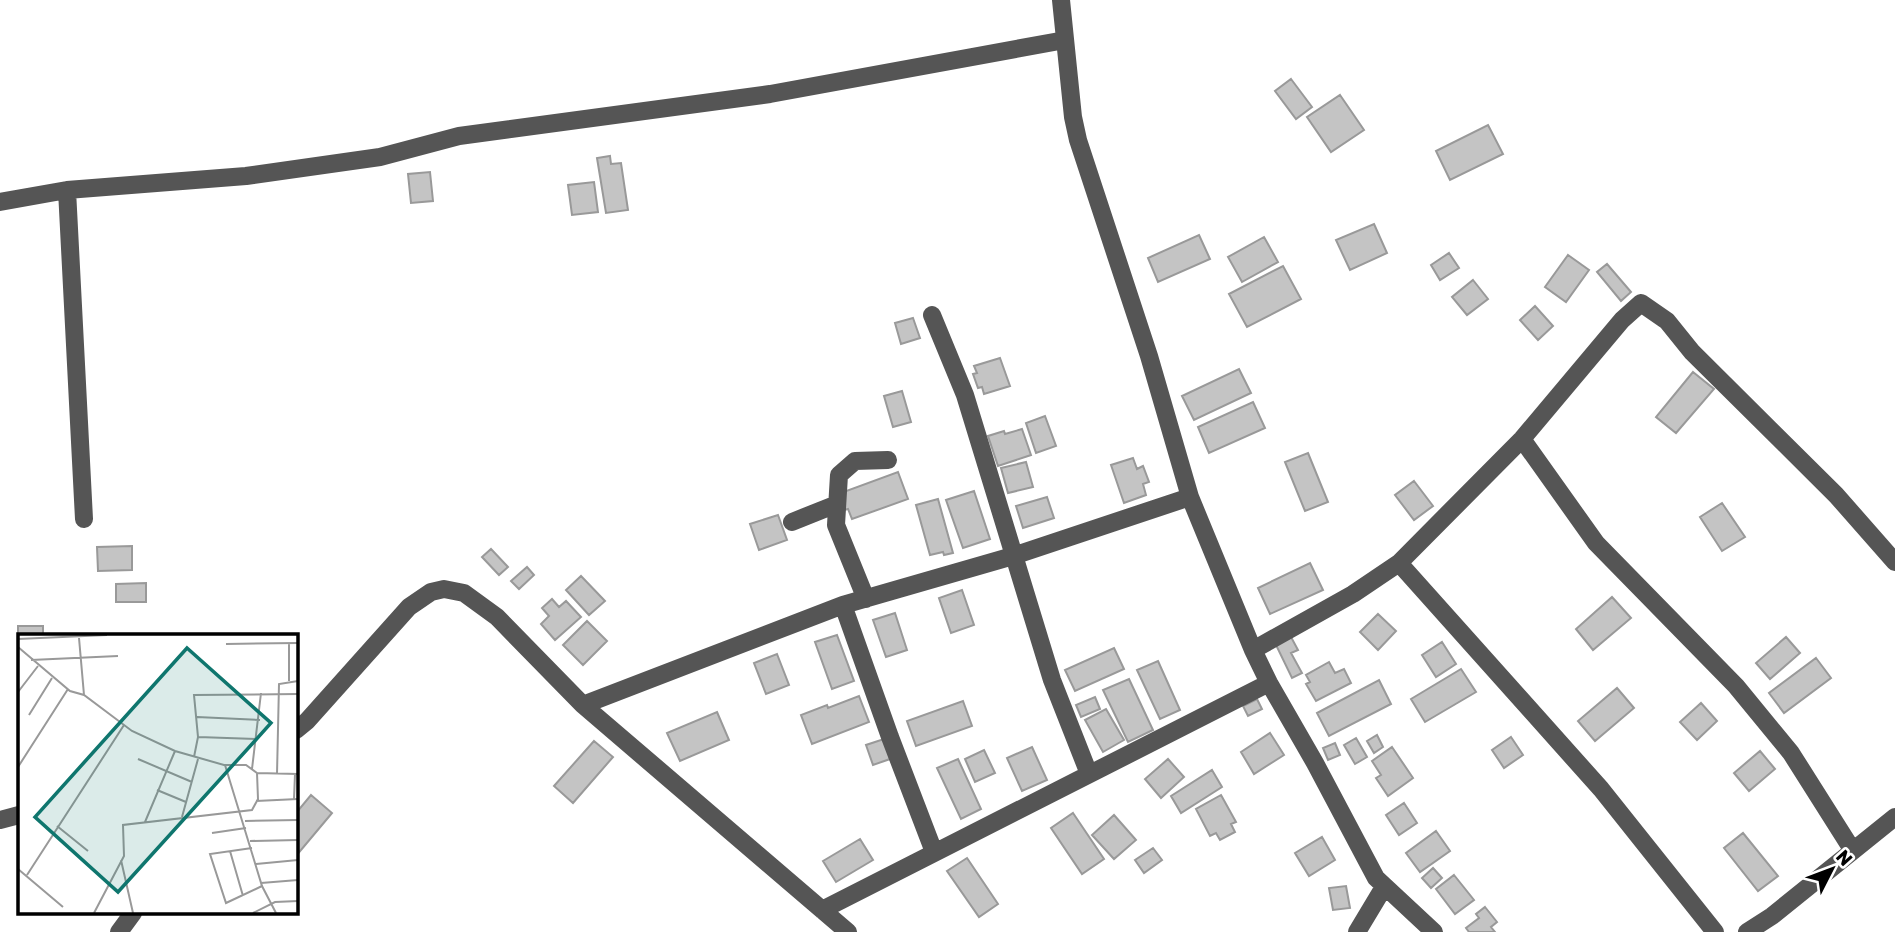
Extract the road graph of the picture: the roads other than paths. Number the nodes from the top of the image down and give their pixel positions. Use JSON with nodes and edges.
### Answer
{"nodes":[{"id":1,"x":1061,"y":0,"type":"edge"},
{"id":2,"x":1065,"y":40,"type":"junction"},
{"id":3,"x":67,"y":190,"type":"junction"},
{"id":4,"x":0,"y":202,"type":"edge"},
{"id":5,"x":932,"y":315,"type":"dead end"},
{"id":6,"x":1522,"y":439,"type":"junction"},
{"id":7,"x":888,"y":460,"type":"dead end"},
{"id":8,"x":1190,"y":497,"type":"junction"},
{"id":9,"x":837,"y":504,"type":"junction"},
{"id":10,"x":84,"y":519,"type":"dead end"},
{"id":11,"x":792,"y":523,"type":"dead end"},
{"id":12,"x":1013,"y":556,"type":"junction"},
{"id":13,"x":1399,"y":562,"type":"junction"},
{"id":14,"x":1895,"y":562,"type":"edge"},
{"id":15,"x":866,"y":599,"type":"junction"},
{"id":16,"x":843,"y":605,"type":"junction"},
{"id":17,"x":1253,"y":650,"type":"junction"},
{"id":18,"x":1269,"y":683,"type":"junction"},
{"id":19,"x":583,"y":705,"type":"junction"},
{"id":20,"x":298,"y":728,"type":"edge"},
{"id":21,"x":1089,"y":775,"type":"junction"},
{"id":22,"x":18,"y":815,"type":"edge"},
{"id":23,"x":1895,"y":817,"type":"edge"},
{"id":24,"x":0,"y":820,"type":"edge"},
{"id":25,"x":1853,"y":851,"type":"junction"},
{"id":26,"x":934,"y":852,"type":"junction"},
{"id":27,"x":1384,"y":887,"type":"junction"},
{"id":28,"x":822,"y":910,"type":"junction"},
{"id":29,"x":133,"y":914,"type":"edge"},
{"id":30,"x":119,"y":932,"type":"edge"},
{"id":31,"x":848,"y":932,"type":"edge"},
{"id":32,"x":1357,"y":932,"type":"edge"},
{"id":33,"x":1434,"y":932,"type":"edge"},
{"id":34,"x":1715,"y":932,"type":"edge"},
{"id":35,"x":1746,"y":932,"type":"edge"}],
"edges":[{"from":1,"to":2,"type":"street"},
{"from":2,"to":3,"type":"street"},
{"from":2,"to":8,"type":"street"},
{"from":3,"to":4,"type":"street"},
{"from":3,"to":10,"type":"street"},
{"from":5,"to":12,"type":"street"},
{"from":6,"to":13,"type":"street"},
{"from":6,"to":14,"type":"street"},
{"from":6,"to":25,"type":"street"},
{"from":7,"to":9,"type":"street"},
{"from":8,"to":12,"type":"street"},
{"from":8,"to":17,"type":"street"},
{"from":9,"to":11,"type":"street"},
{"from":9,"to":15,"type":"street"},
{"from":12,"to":15,"type":"street"},
{"from":12,"to":21,"type":"street"},
{"from":13,"to":17,"type":"street"},
{"from":13,"to":34,"type":"street"},
{"from":15,"to":16,"type":"street"},
{"from":16,"to":19,"type":"street"},
{"from":16,"to":26,"type":"street"},
{"from":17,"to":18,"type":"street"},
{"from":18,"to":21,"type":"street"},
{"from":18,"to":27,"type":"street"},
{"from":19,"to":20,"type":"street"},
{"from":19,"to":28,"type":"street"},
{"from":21,"to":26,"type":"street"},
{"from":22,"to":24,"type":"street"},
{"from":23,"to":25,"type":"street"},
{"from":25,"to":35,"type":"street"},
{"from":26,"to":28,"type":"street"},
{"from":27,"to":32,"type":"street"},
{"from":27,"to":33,"type":"street"},
{"from":28,"to":31,"type":"street"},
{"from":29,"to":30,"type":"street"}]}
